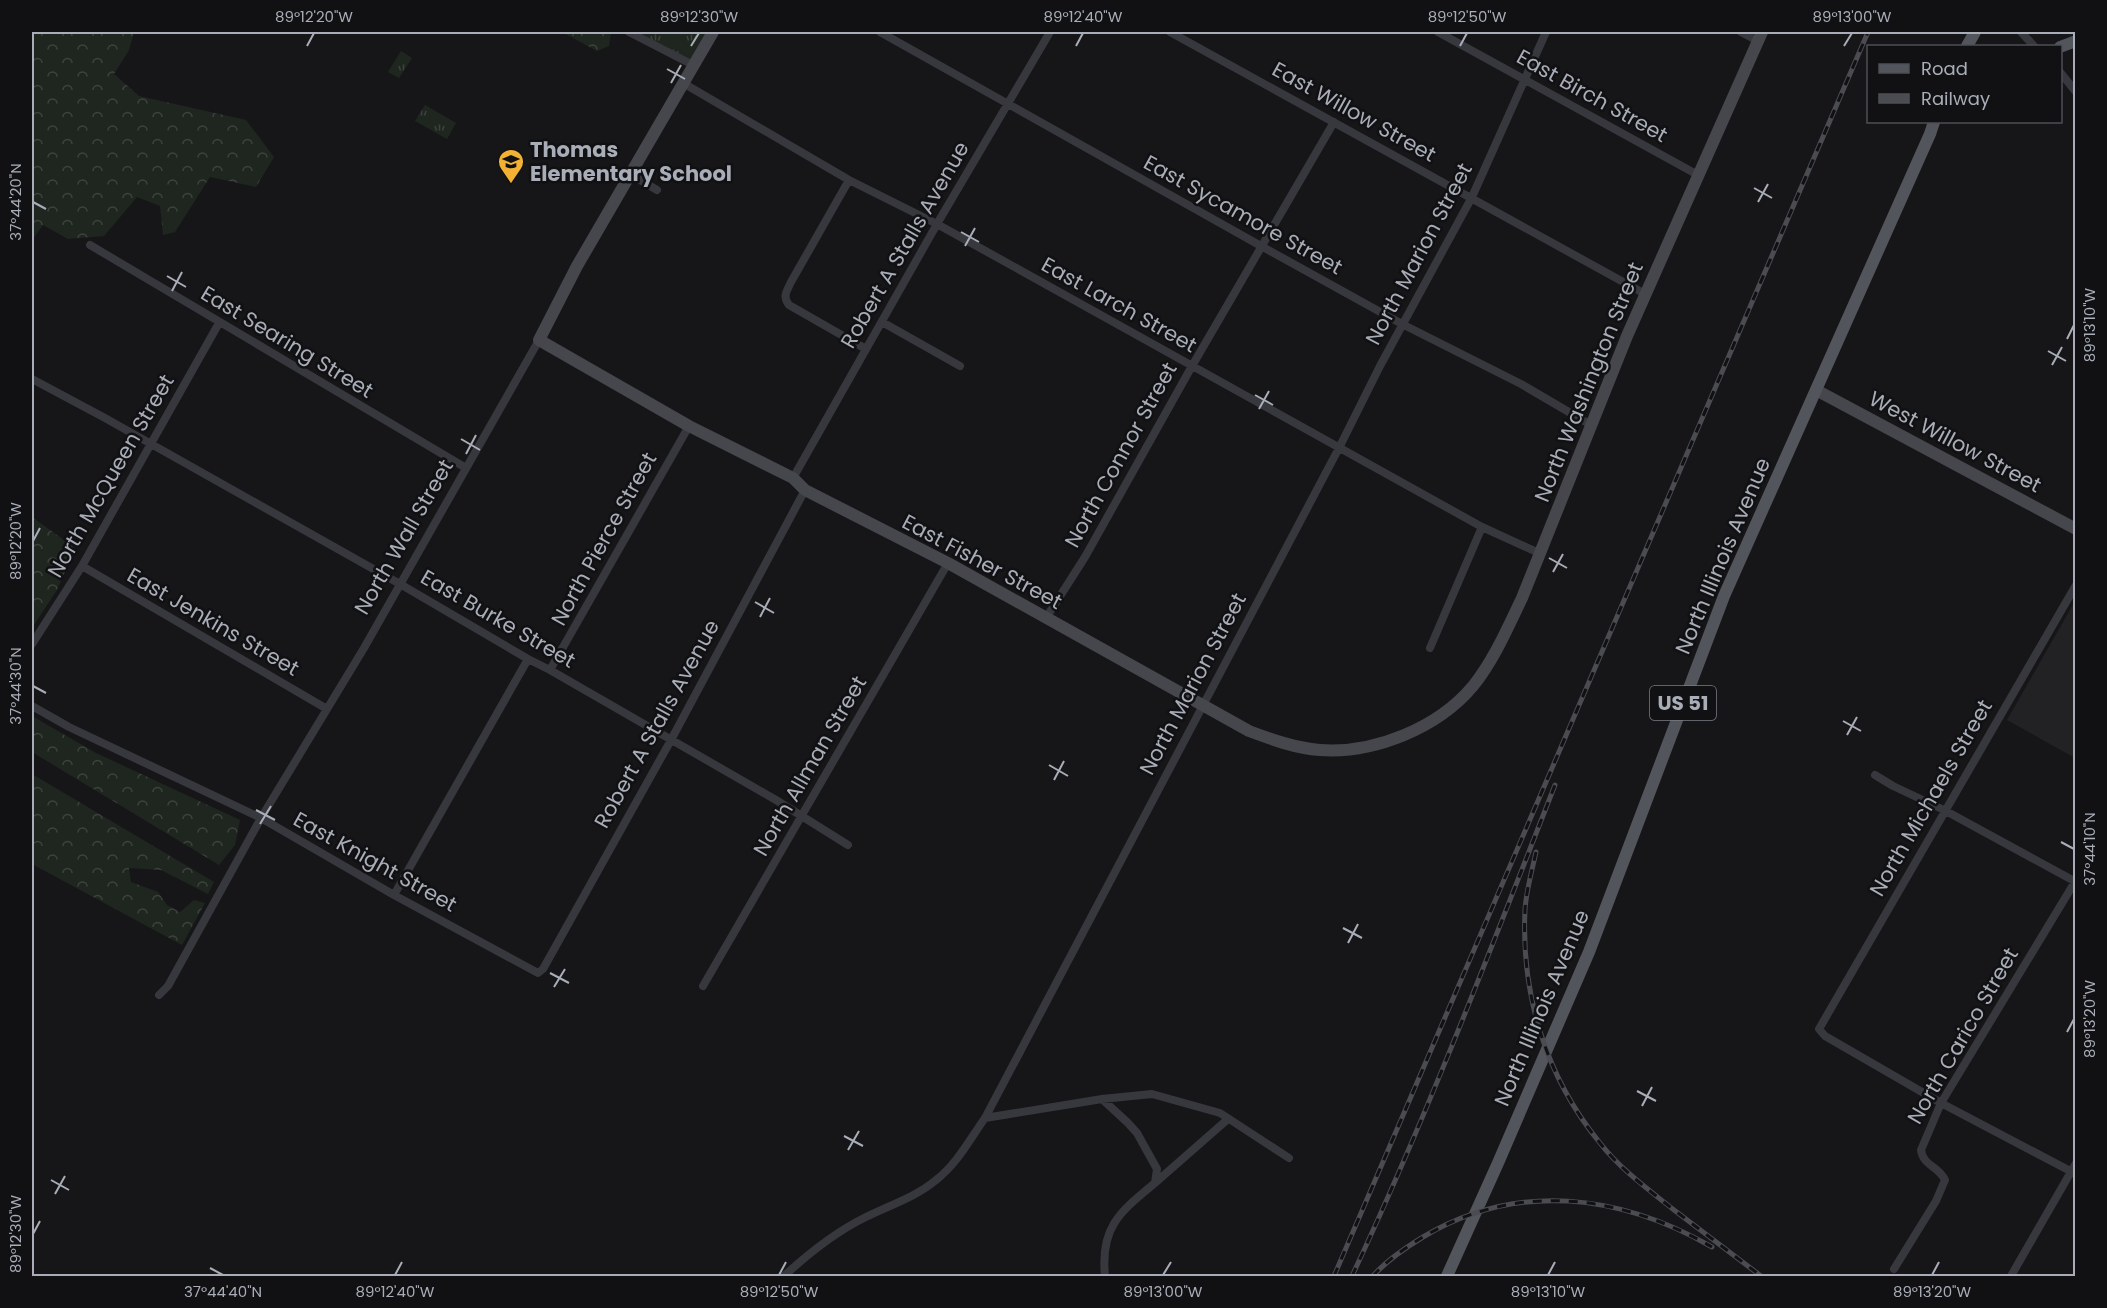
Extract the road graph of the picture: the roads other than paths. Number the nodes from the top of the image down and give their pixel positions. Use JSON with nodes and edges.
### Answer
{"nodes":[{"id":1,"x":629,"y":32,"type":"edge"},
{"id":2,"x":712,"y":32,"type":"edge"},
{"id":3,"x":880,"y":32,"type":"edge"},
{"id":4,"x":1050,"y":32,"type":"edge"},
{"id":5,"x":1170,"y":32,"type":"edge"},
{"id":6,"x":1438,"y":32,"type":"edge"},
{"id":7,"x":1546,"y":32,"type":"edge"},
{"id":8,"x":1741,"y":32,"type":"edge"},
{"id":9,"x":2021,"y":32,"type":"edge"},
{"id":10,"x":1760,"y":36,"type":"edge"},
{"id":11,"x":2076,"y":41,"type":"edge"},
{"id":12,"x":2033,"y":45,"type":"edge"},
{"id":13,"x":2062,"y":47,"type":"edge"},
{"id":14,"x":693,"y":65,"type":"junction"},
{"id":15,"x":2062,"y":73,"type":"edge"},
{"id":16,"x":1526,"y":80,"type":"junction"},
{"id":17,"x":683,"y":83,"type":"junction"},
{"id":18,"x":2076,"y":92,"type":"edge"},
{"id":19,"x":1008,"y":104,"type":"junction"},
{"id":20,"x":1334,"y":122,"type":"junction"},
{"id":21,"x":1934,"y":123,"type":"edge"},
{"id":22,"x":1939,"y":123,"type":"edge"},
{"id":23,"x":1930,"y":134,"type":"junction"},
{"id":24,"x":630,"y":174,"type":"junction"},
{"id":25,"x":1698,"y":176,"type":"junction"},
{"id":26,"x":849,"y":180,"type":"junction"},
{"id":27,"x":657,"y":190,"type":"dead end"},
{"id":28,"x":1472,"y":197,"type":"junction"},
{"id":29,"x":937,"y":224,"type":"junction"},
{"id":30,"x":90,"y":245,"type":"dead end"},
{"id":31,"x":1261,"y":246,"type":"junction"},
{"id":32,"x":1645,"y":294,"type":"junction"},
{"id":33,"x":882,"y":322,"type":"junction"},
{"id":34,"x":219,"y":323,"type":"junction"},
{"id":35,"x":1402,"y":324,"type":"junction"},
{"id":36,"x":538,"y":340,"type":"junction"},
{"id":37,"x":866,"y":349,"type":"junction"},
{"id":38,"x":960,"y":366,"type":"dead end"},
{"id":39,"x":1192,"y":366,"type":"junction"},
{"id":40,"x":32,"y":379,"type":"edge"},
{"id":41,"x":1816,"y":390,"type":"junction"},
{"id":42,"x":1591,"y":425,"type":"junction"},
{"id":43,"x":688,"y":426,"type":"junction"},
{"id":44,"x":152,"y":445,"type":"junction"},
{"id":45,"x":1340,"y":446,"type":"junction"},
{"id":46,"x":466,"y":468,"type":"junction"},
{"id":47,"x":793,"y":478,"type":"junction"},
{"id":48,"x":805,"y":490,"type":"junction"},
{"id":49,"x":1482,"y":527,"type":"junction"},
{"id":50,"x":2076,"y":529,"type":"edge"},
{"id":51,"x":1539,"y":553,"type":"junction"},
{"id":52,"x":948,"y":563,"type":"junction"},
{"id":53,"x":82,"y":566,"type":"junction"},
{"id":54,"x":400,"y":584,"type":"junction"},
{"id":55,"x":2076,"y":585,"type":"edge"},
{"id":56,"x":1046,"y":618,"type":"junction"},
{"id":57,"x":32,"y":644,"type":"edge"},
{"id":58,"x":1430,"y":648,"type":"dead end"},
{"id":59,"x":528,"y":660,"type":"junction"},
{"id":60,"x":550,"y":670,"type":"junction"},
{"id":61,"x":1202,"y":705,"type":"junction"},
{"id":62,"x":32,"y":706,"type":"edge"},
{"id":63,"x":327,"y":709,"type":"junction"},
{"id":64,"x":1424,"y":724,"type":"joint"},
{"id":65,"x":670,"y":740,"type":"junction"},
{"id":66,"x":1875,"y":775,"type":"dead end"},
{"id":67,"x":1944,"y":810,"type":"junction"},
{"id":68,"x":802,"y":816,"type":"junction"},
{"id":69,"x":261,"y":818,"type":"junction"},
{"id":70,"x":849,"y":845,"type":"dead end"},
{"id":71,"x":2075,"y":881,"type":"edge"},
{"id":72,"x":394,"y":895,"type":"junction"},
{"id":73,"x":538,"y":973,"type":"joint"},
{"id":74,"x":703,"y":986,"type":"dead end"},
{"id":75,"x":159,"y":994,"type":"dead end"},
{"id":76,"x":1102,"y":1099,"type":"junction"},
{"id":77,"x":1941,"y":1103,"type":"junction"},
{"id":78,"x":985,"y":1118,"type":"junction"},
{"id":79,"x":1228,"y":1119,"type":"junction"},
{"id":80,"x":1289,"y":1158,"type":"dead end"},
{"id":81,"x":2074,"y":1169,"type":"edge"},
{"id":82,"x":1155,"y":1183,"type":"junction"},
{"id":83,"x":1894,"y":1269,"type":"dead end"},
{"id":84,"x":784,"y":1276,"type":"edge"},
{"id":85,"x":1105,"y":1276,"type":"edge"},
{"id":86,"x":1447,"y":1276,"type":"edge"},
{"id":87,"x":2011,"y":1276,"type":"edge"}],
"edges":[{"from":1,"to":14,"type":"street"},
{"from":2,"to":14,"type":"street","name":"North Wall Street"},
{"from":3,"to":19,"type":"street","name":"East Sycamore Street"},
{"from":4,"to":19,"type":"street","name":"Robert A Stalls Avenue"},
{"from":5,"to":20,"type":"street","name":"East Willow Street"},
{"from":6,"to":16,"type":"street","name":"East Birch Street"},
{"from":7,"to":16,"type":"street","name":"North Marion Street"},
{"from":8,"to":10,"type":"street"},
{"from":9,"to":12,"type":"street"},
{"from":10,"to":25,"type":"street","name":"North Washington Street"},
{"from":11,"to":13,"type":"main road"},
{"from":14,"to":17,"type":"street","name":"North Wall Street"},
{"from":15,"to":18,"type":"street"},
{"from":16,"to":25,"type":"street","name":"East Birch Street"},
{"from":16,"to":28,"type":"street","name":"North Marion Street"},
{"from":17,"to":24,"type":"street","name":"North Wall Street"},
{"from":17,"to":26,"type":"street","name":"East Larch Street"},
{"from":19,"to":29,"type":"street","name":"Robert A Stalls Avenue"},
{"from":19,"to":31,"type":"street","name":"East Sycamore Street"},
{"from":20,"to":28,"type":"street","name":"East Willow Street"},
{"from":20,"to":31,"type":"street","name":"North Connor Street"},
{"from":21,"to":23,"type":"main road","name":"North Illinois Avenue","number":"US 51"},
{"from":22,"to":23,"type":"main road","number":"US 51"},
{"from":23,"to":41,"type":"main road","name":"North Illinois Avenue","number":"US 51"},
{"from":24,"to":27,"type":"street"},
{"from":24,"to":36,"type":"street","name":"North Wall Street"},
{"from":25,"to":32,"type":"street","name":"North Washington Street"},
{"from":26,"to":29,"type":"street","name":"East Larch Street"},
{"from":26,"to":37,"type":"street"},
{"from":28,"to":32,"type":"street","name":"East Willow Street"},
{"from":28,"to":35,"type":"street","name":"North Marion Street"},
{"from":29,"to":33,"type":"street","name":"Robert A Stalls Avenue"},
{"from":29,"to":39,"type":"street","name":"East Larch Street"},
{"from":30,"to":34,"type":"street","name":"East Searing Street"},
{"from":31,"to":35,"type":"street","name":"East Sycamore Street"},
{"from":31,"to":39,"type":"street","name":"North Connor Street"},
{"from":32,"to":42,"type":"street","name":"North Washington Street"},
{"from":33,"to":37,"type":"street","name":"Robert A Stalls Avenue"},
{"from":33,"to":38,"type":"street"},
{"from":34,"to":44,"type":"street","name":"North McQueen Street"},
{"from":34,"to":46,"type":"street","name":"East Searing Street"},
{"from":35,"to":42,"type":"street","name":"East Sycamore Street"},
{"from":35,"to":45,"type":"street","name":"North Marion Street"},
{"from":36,"to":43,"type":"street","name":"East Fisher Street"},
{"from":36,"to":46,"type":"street","name":"North Wall Street"},
{"from":37,"to":47,"type":"street","name":"Robert A Stalls Avenue"},
{"from":39,"to":45,"type":"street","name":"East Larch Street"},
{"from":39,"to":56,"type":"street","name":"North Connor Street"},
{"from":40,"to":44,"type":"street","name":"East Burke Street"},
{"from":41,"to":50,"type":"street","name":"West Willow Street"},
{"from":41,"to":86,"type":"main road","name":"North Illinois Avenue","number":"US 51"},
{"from":42,"to":51,"type":"street","name":"North Washington Street"},
{"from":43,"to":47,"type":"street","name":"East Fisher Street"},
{"from":43,"to":60,"type":"street","name":"North Pierce Street"},
{"from":44,"to":53,"type":"street","name":"North McQueen Street"},
{"from":44,"to":54,"type":"street","name":"East Burke Street"},
{"from":45,"to":49,"type":"street","name":"East Larch Street"},
{"from":45,"to":61,"type":"street","name":"North Marion Street"},
{"from":46,"to":54,"type":"street","name":"North Wall Street"},
{"from":47,"to":48,"type":"street","name":"East Fisher Street"},
{"from":48,"to":52,"type":"street","name":"East Fisher Street"},
{"from":48,"to":65,"type":"street","name":"Robert A Stalls Avenue"},
{"from":49,"to":51,"type":"street","name":"East Larch Street"},
{"from":49,"to":58,"type":"street"},
{"from":51,"to":64,"type":"street","name":"North Washington Street"},
{"from":52,"to":56,"type":"street","name":"East Fisher Street"},
{"from":52,"to":68,"type":"street","name":"North Allman Street"},
{"from":53,"to":57,"type":"street","name":"North McQueen Street"},
{"from":53,"to":63,"type":"street","name":"East Jenkins Street"},
{"from":54,"to":59,"type":"street","name":"East Burke Street"},
{"from":54,"to":63,"type":"street","name":"North Wall Street"},
{"from":55,"to":67,"type":"street","name":"North Michaels Street"},
{"from":56,"to":61,"type":"street","name":"East Fisher Street"},
{"from":59,"to":60,"type":"street","name":"East Burke Street"},
{"from":59,"to":72,"type":"street"},
{"from":60,"to":65,"type":"street","name":"East Burke Street"},
{"from":61,"to":64,"type":"street","name":"East Fisher Street"},
{"from":61,"to":78,"type":"street","name":"North Marion Street"},
{"from":62,"to":69,"type":"street","name":"East Knight Street"},
{"from":63,"to":69,"type":"street","name":"North Wall Street"},
{"from":65,"to":68,"type":"street","name":"East Burke Street"},
{"from":65,"to":73,"type":"street","name":"Robert A Stalls Avenue"},
{"from":66,"to":67,"type":"street"},
{"from":67,"to":71,"type":"street"},
{"from":67,"to":77,"type":"street","name":"North Michaels Street"},
{"from":68,"to":70,"type":"street","name":"East Burke Street"},
{"from":68,"to":74,"type":"street","name":"North Allman Street"},
{"from":69,"to":72,"type":"street","name":"East Knight Street"},
{"from":69,"to":75,"type":"street","name":"North Wall Street"},
{"from":71,"to":77,"type":"street","name":"North Carico Street"},
{"from":72,"to":73,"type":"street","name":"East Knight Street"},
{"from":76,"to":78,"type":"street"},
{"from":76,"to":79,"type":"street"},
{"from":76,"to":82,"type":"street"},
{"from":77,"to":81,"type":"street"},
{"from":77,"to":83,"type":"street","name":"North Carico Street"},
{"from":78,"to":84,"type":"street","name":"North Marion Street"},
{"from":79,"to":80,"type":"street"},
{"from":79,"to":82,"type":"street"},
{"from":81,"to":87,"type":"street"},
{"from":82,"to":85,"type":"street"}]}
